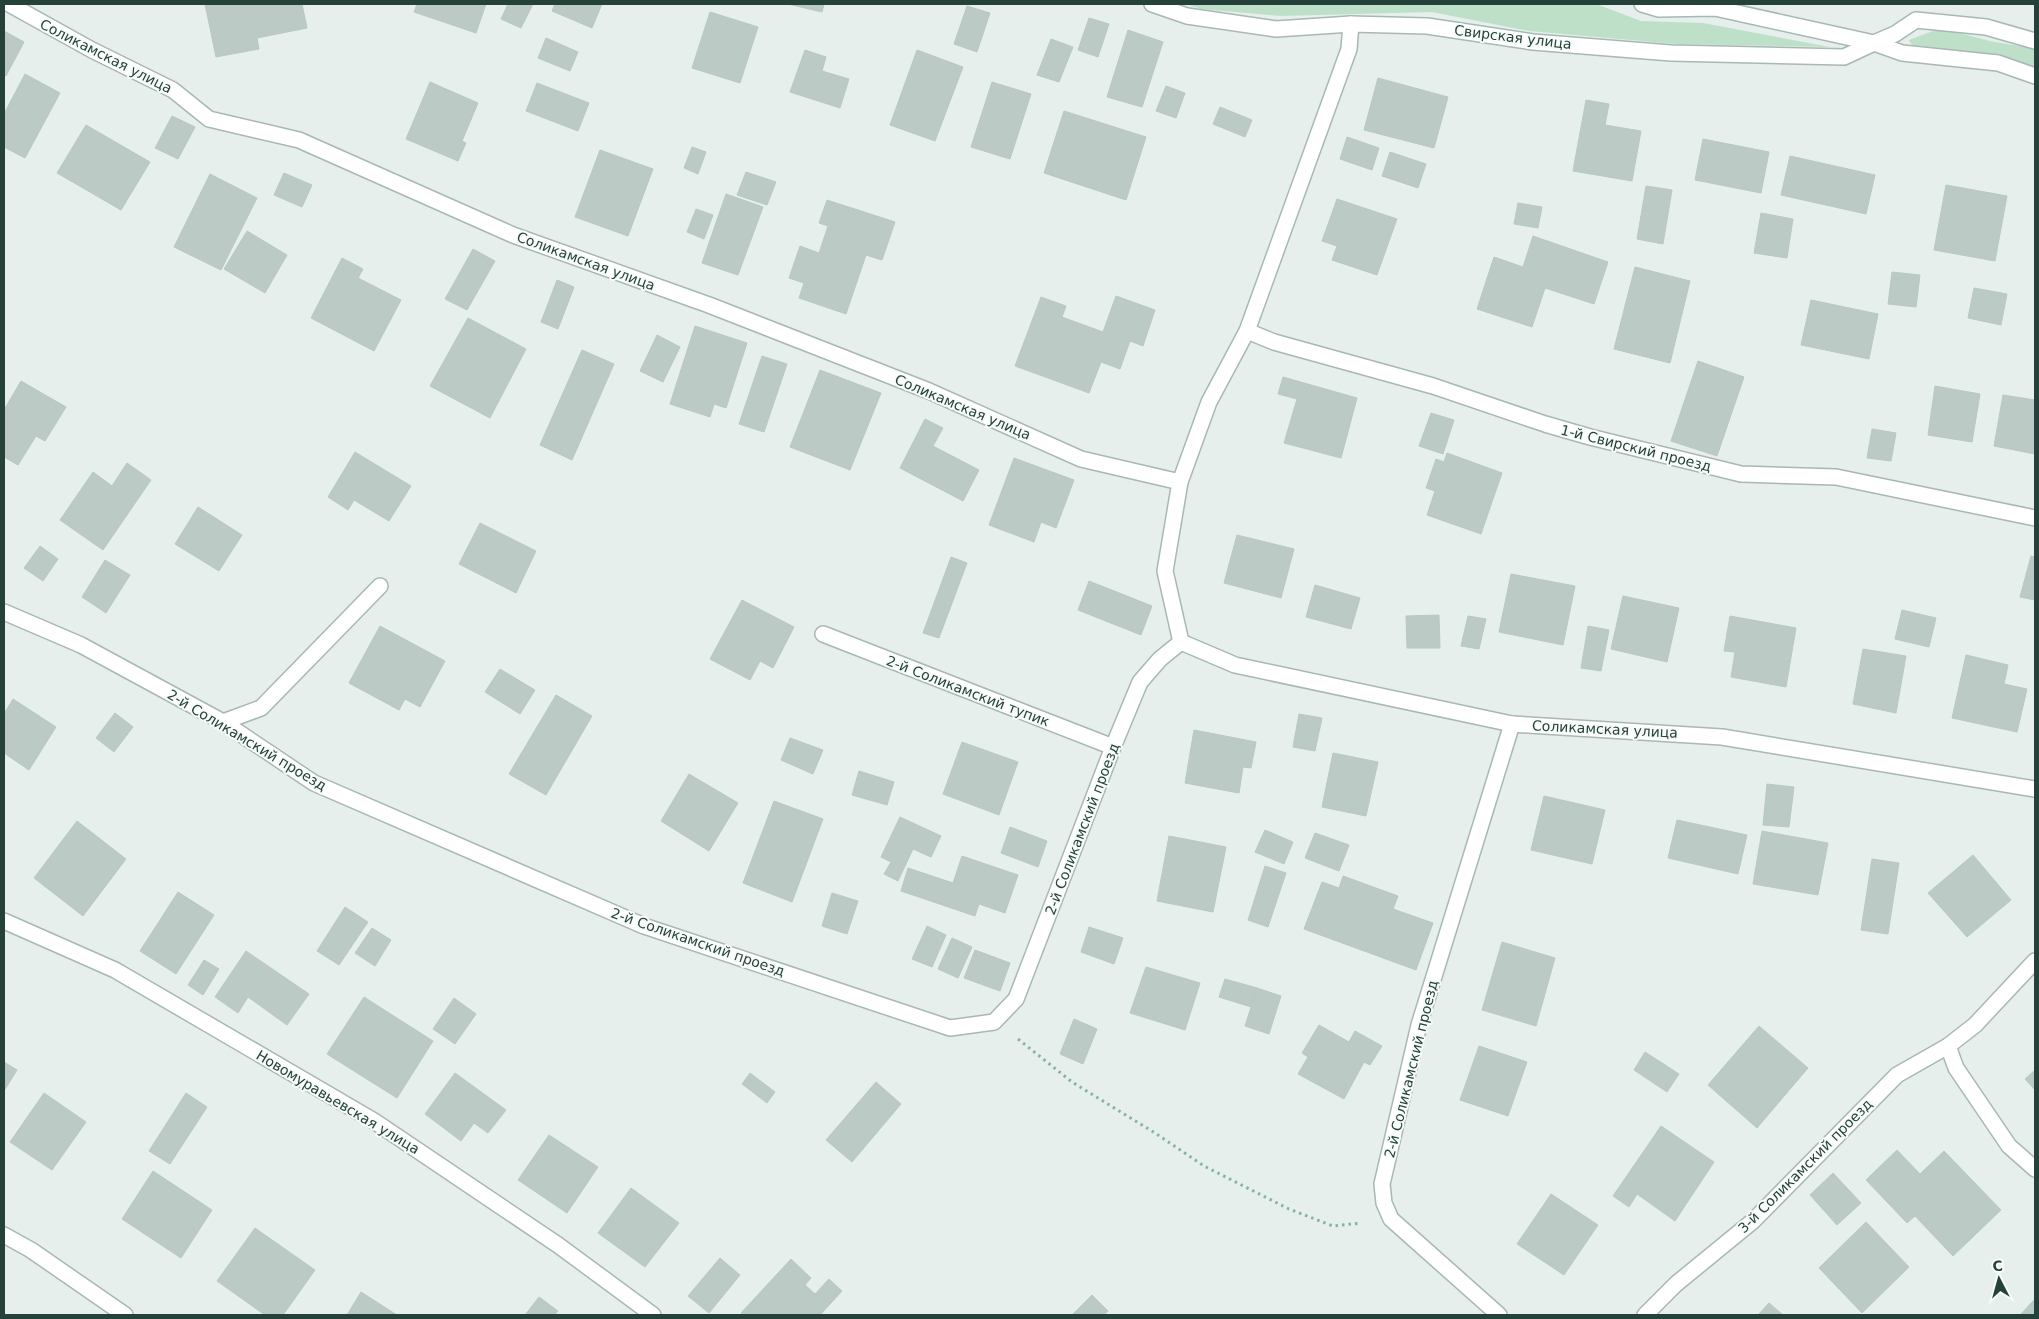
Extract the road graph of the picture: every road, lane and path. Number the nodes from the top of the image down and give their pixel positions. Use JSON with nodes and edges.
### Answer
{"nodes":[{"id":1,"x":9,"y":4,"type":"edge"},
{"id":2,"x":1152,"y":4,"type":"edge"},
{"id":3,"x":1642,"y":4,"type":"edge"},
{"id":4,"x":1351,"y":24,"type":"junction"},
{"id":5,"x":2035,"y":41,"type":"edge"},
{"id":6,"x":1874,"y":43,"type":"junction"},
{"id":7,"x":2035,"y":76,"type":"edge"},
{"id":8,"x":1247,"y":331,"type":"junction"},
{"id":9,"x":1180,"y":482,"type":"junction"},
{"id":10,"x":2035,"y":518,"type":"edge"},
{"id":11,"x":380,"y":586,"type":"dead end"},
{"id":12,"x":4,"y":612,"type":"edge"},
{"id":13,"x":823,"y":634,"type":"dead end"},
{"id":14,"x":1181,"y":642,"type":"junction"},
{"id":15,"x":223,"y":722,"type":"junction"},
{"id":16,"x":1512,"y":724,"type":"junction"},
{"id":17,"x":1113,"y":747,"type":"junction"},
{"id":18,"x":2035,"y":789,"type":"edge"},
{"id":19,"x":4,"y":921,"type":"edge"},
{"id":20,"x":2035,"y":961,"type":"edge"},
{"id":21,"x":994,"y":1022,"type":"junction"},
{"id":22,"x":1948,"y":1046,"type":"junction"},
{"id":23,"x":2035,"y":1169,"type":"edge"},
{"id":24,"x":1391,"y":1219,"type":"junction"},
{"id":25,"x":4,"y":1235,"type":"edge"},
{"id":26,"x":125,"y":1315,"type":"edge"},
{"id":27,"x":653,"y":1315,"type":"edge"},
{"id":28,"x":1499,"y":1315,"type":"edge"},
{"id":29,"x":1645,"y":1315,"type":"edge"}],
"edges":[{"from":1,"to":9,"type":"street","name":"Соликамская улица"},
{"from":2,"to":4,"type":"street","name":"Свирская улица"},
{"from":3,"to":6,"type":"street"},
{"from":4,"to":6,"type":"street","name":"Свирская улица"},
{"from":4,"to":8,"type":"street"},
{"from":5,"to":6,"type":"street","name":"Свирская улица"},
{"from":6,"to":7,"type":"street"},
{"from":8,"to":9,"type":"street"},
{"from":8,"to":10,"type":"street","name":"1-й Свирский проезд"},
{"from":9,"to":14,"type":"street"},
{"from":11,"to":15,"type":"street"},
{"from":12,"to":15,"type":"street","name":"2-й Соликамский проезд"},
{"from":13,"to":17,"type":"street","name":"2-й Соликамский тупик"},
{"from":14,"to":16,"type":"street","name":"Соликамская улица"},
{"from":14,"to":17,"type":"street","name":"2-й Соликамский проезд"},
{"from":15,"to":21,"type":"street","name":"2-й Соликамский проезд"},
{"from":16,"to":18,"type":"street","name":"Соликамская улица"},
{"from":16,"to":24,"type":"street","name":"2-й Соликамский проезд"},
{"from":17,"to":21,"type":"street","name":"2-й Соликамский проезд"},
{"from":19,"to":27,"type":"street","name":"Новомуравьевская улица"},
{"from":20,"to":22,"type":"street","name":"3-й Соликамский проезд"},
{"from":21,"to":24,"type":"path"},
{"from":22,"to":23,"type":"street"},
{"from":22,"to":29,"type":"street","name":"3-й Соликамский проезд"},
{"from":24,"to":28,"type":"street"},
{"from":25,"to":26,"type":"street"}]}
